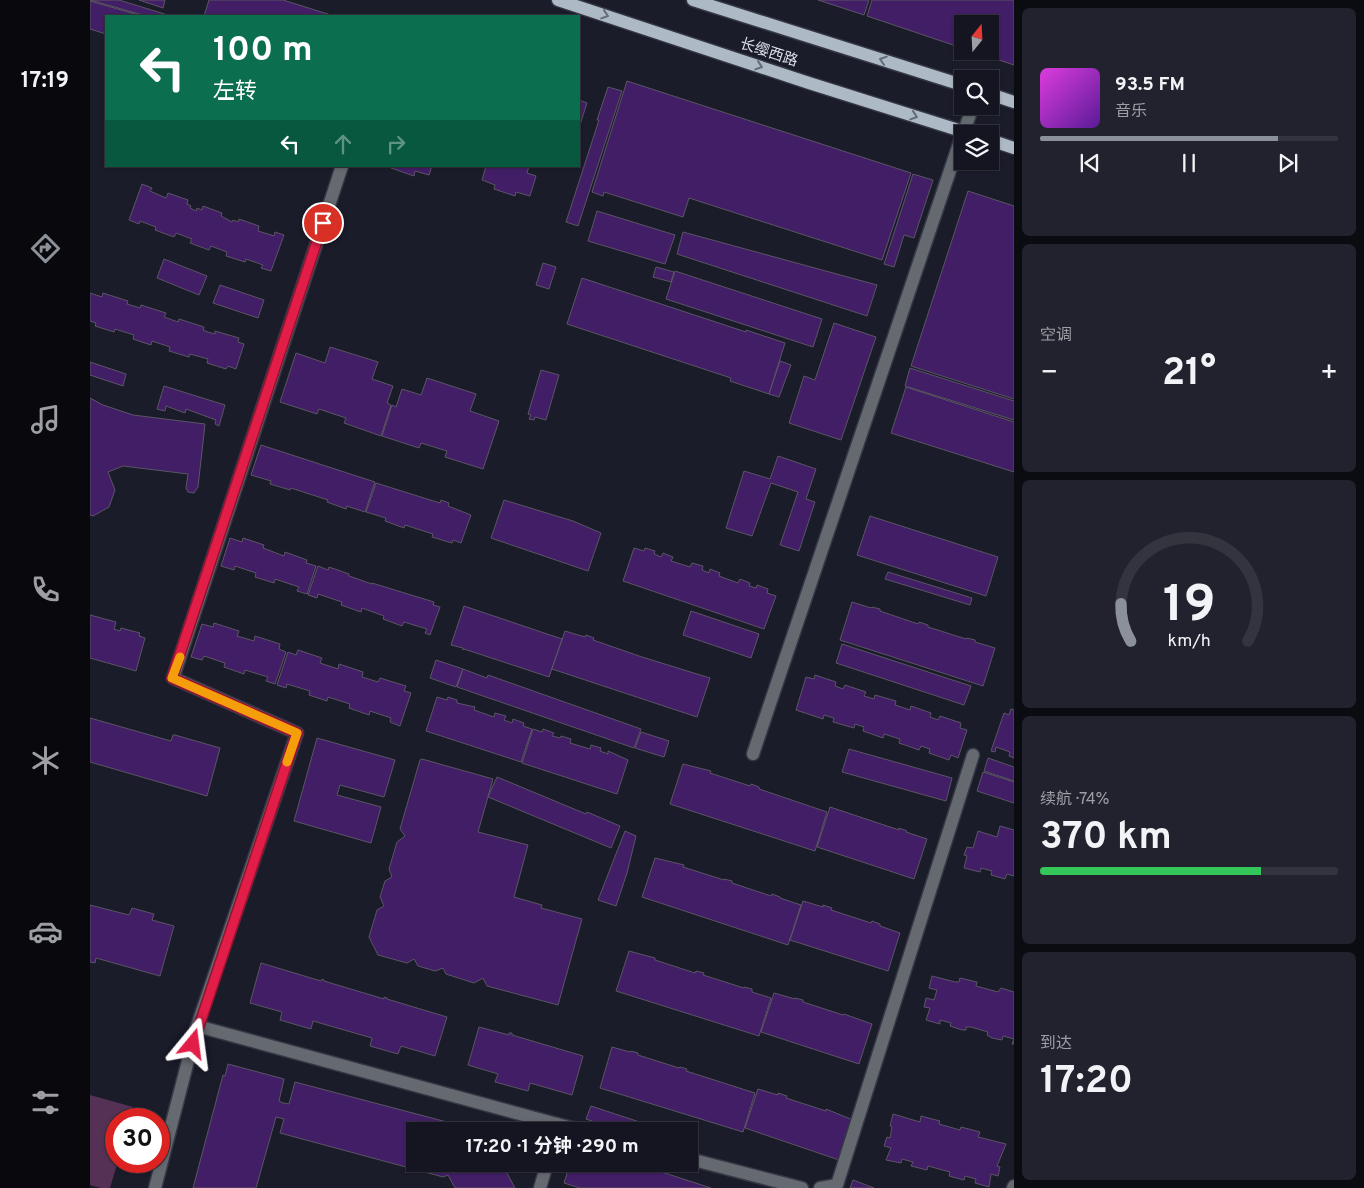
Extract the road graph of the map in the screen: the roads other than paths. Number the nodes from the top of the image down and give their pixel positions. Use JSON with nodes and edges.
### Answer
{"nodes":[{"id":1,"x":558,"y":0,"type":"edge"},
{"id":2,"x":693,"y":0,"type":"edge"},
{"id":3,"x":954,"y":82,"type":"edge"},
{"id":4,"x":999,"y":97,"type":"edge"},
{"id":5,"x":1014,"y":102,"type":"edge"},
{"id":6,"x":954,"y":130,"type":"edge"},
{"id":7,"x":999,"y":143,"type":"edge"},
{"id":8,"x":1014,"y":148,"type":"edge"},
{"id":9,"x":954,"y":166,"type":"edge"},
{"id":10,"x":342,"y":167,"type":"edge"},
{"id":11,"x":753,"y":754,"type":"dead end"},
{"id":12,"x":973,"y":755,"type":"dead end"},
{"id":13,"x":197,"y":1026,"type":"junction"},
{"id":14,"x":535,"y":1122,"type":"edge"},
{"id":15,"x":698,"y":1161,"type":"edge"},
{"id":16,"x":545,"y":1172,"type":"edge"},
{"id":17,"x":155,"y":1188,"type":"edge"},
{"id":18,"x":540,"y":1188,"type":"edge"},
{"id":19,"x":802,"y":1188,"type":"edge"},
{"id":20,"x":820,"y":1188,"type":"edge"}],
"edges":[{"from":1,"to":6,"type":"main road","name":"长缨西路","one_way":true},
{"from":3,"to":2,"type":"main road","name":"长缨西路","one_way":true},
{"from":4,"to":5,"type":"main road"},
{"from":7,"to":8,"type":"main road"},
{"from":9,"to":11,"type":"street"},
{"from":10,"to":13,"type":"street"},
{"from":12,"to":20,"type":"street"},
{"from":13,"to":14,"type":"street"},
{"from":13,"to":17,"type":"street"},
{"from":15,"to":19,"type":"street"},
{"from":16,"to":18,"type":"street"}]}
